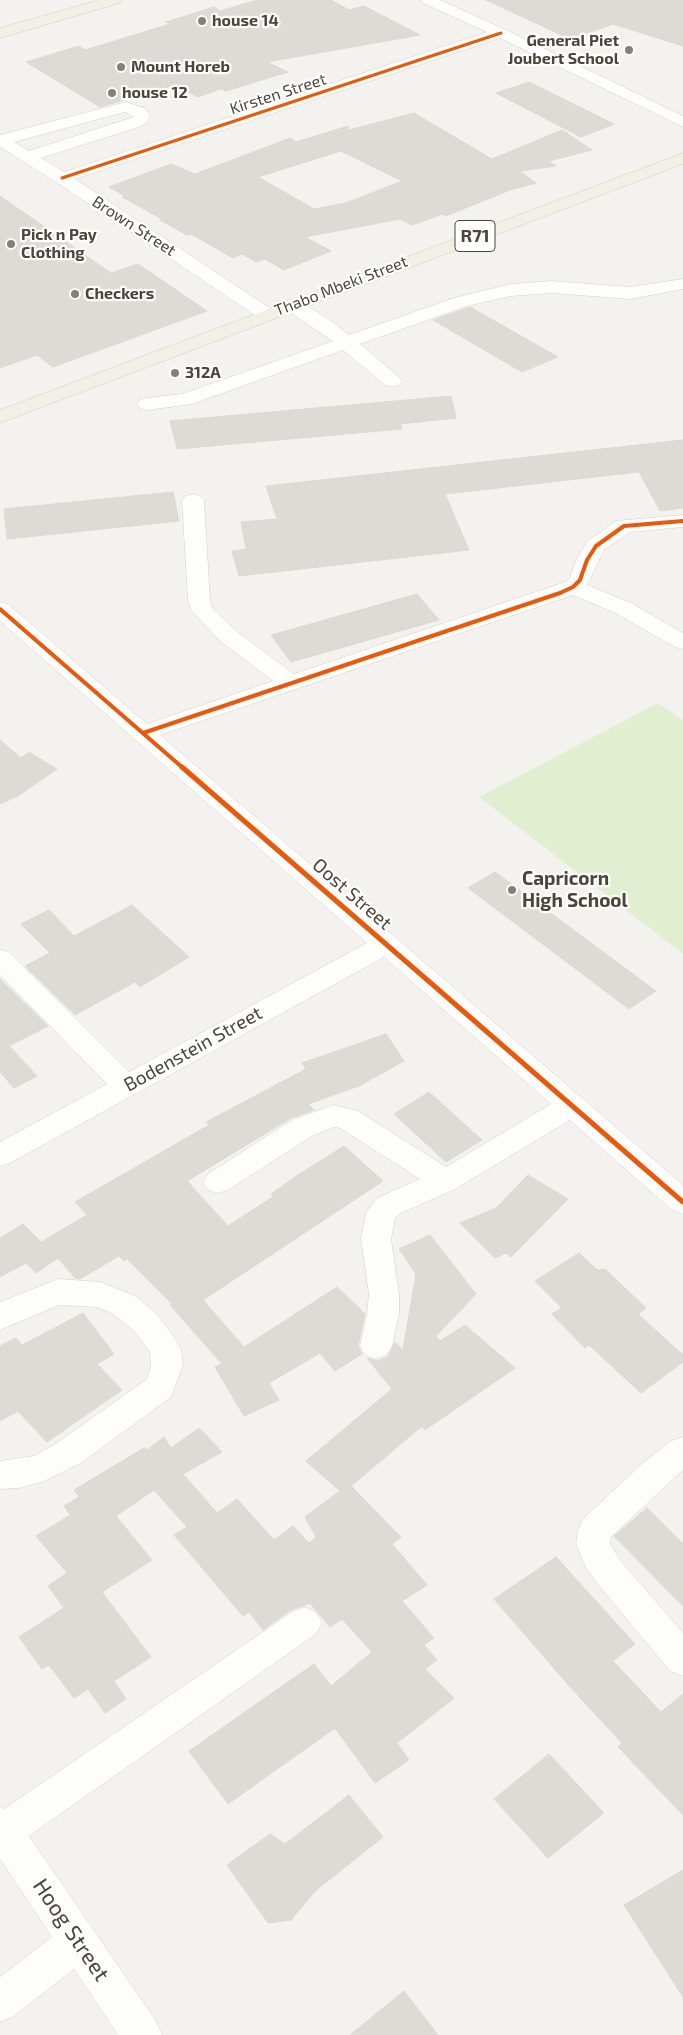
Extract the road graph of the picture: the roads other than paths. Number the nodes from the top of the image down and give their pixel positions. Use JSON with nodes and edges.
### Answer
{"nodes":[{"id":1,"x":115,"y":0,"type":"edge"},
{"id":2,"x":428,"y":0,"type":"edge"},
{"id":3,"x":0,"y":33,"type":"edge"},
{"id":4,"x":501,"y":33,"type":"junction"},
{"id":5,"x":683,"y":122,"type":"edge"},
{"id":6,"x":0,"y":140,"type":"edge"},
{"id":7,"x":27,"y":157,"type":"junction"},
{"id":8,"x":683,"y":158,"type":"edge"},
{"id":9,"x":62,"y":178,"type":"junction"},
{"id":10,"x":683,"y":284,"type":"edge"},
{"id":11,"x":292,"y":305,"type":"junction"},
{"id":12,"x":266,"y":314,"type":"junction"},
{"id":13,"x":345,"y":344,"type":"junction"},
{"id":14,"x":392,"y":380,"type":"dead end"},
{"id":15,"x":147,"y":404,"type":"dead end"},
{"id":16,"x":0,"y":417,"type":"edge"},
{"id":17,"x":192,"y":500,"type":"dead end"},
{"id":18,"x":683,"y":521,"type":"edge"},
{"id":19,"x":573,"y":587,"type":"junction"},
{"id":20,"x":0,"y":610,"type":"edge"},
{"id":21,"x":683,"y":642,"type":"edge"},
{"id":22,"x":290,"y":682,"type":"junction"},
{"id":23,"x":143,"y":733,"type":"junction"},
{"id":24,"x":386,"y":944,"type":"junction"},
{"id":25,"x":0,"y":959,"type":"edge"},
{"id":26,"x":126,"y":1086,"type":"junction"},
{"id":27,"x":572,"y":1105,"type":"junction"},
{"id":28,"x":0,"y":1155,"type":"edge"},
{"id":29,"x":444,"y":1181,"type":"junction"},
{"id":30,"x":218,"y":1182,"type":"dead end"},
{"id":31,"x":683,"y":1202,"type":"edge"},
{"id":32,"x":0,"y":1317,"type":"edge"},
{"id":33,"x":376,"y":1346,"type":"dead end"},
{"id":34,"x":683,"y":1451,"type":"edge"},
{"id":35,"x":0,"y":1475,"type":"edge"},
{"id":36,"x":304,"y":1622,"type":"dead end"},
{"id":37,"x":683,"y":1658,"type":"edge"},
{"id":38,"x":2,"y":1828,"type":"edge"},
{"id":39,"x":78,"y":1942,"type":"junction"},
{"id":40,"x":0,"y":2002,"type":"edge"},
{"id":41,"x":142,"y":2035,"type":"edge"}],
"edges":[{"from":1,"to":3,"type":"main road"},
{"from":2,"to":4,"type":"street"},
{"from":4,"to":5,"type":"street"},
{"from":4,"to":9,"type":"street","name":"Kirsten Street"},
{"from":6,"to":7,"type":"street","name":"Brown Street"},
{"from":6,"to":7,"type":"street"},
{"from":7,"to":9,"type":"street","name":"Brown Street"},
{"from":8,"to":11,"type":"main road","name":"Thabo Mbeki Street","number":"R71"},
{"from":9,"to":12,"type":"street","name":"Brown Street"},
{"from":10,"to":13,"type":"street"},
{"from":11,"to":12,"type":"main road","name":"Thabo Mbeki Street","number":"R71"},
{"from":11,"to":13,"type":"street"},
{"from":12,"to":16,"type":"main road","name":"Thabo Mbeki Street","number":"R71"},
{"from":13,"to":14,"type":"street"},
{"from":13,"to":15,"type":"street"},
{"from":17,"to":22,"type":"street"},
{"from":18,"to":19,"type":"street"},
{"from":19,"to":21,"type":"street"},
{"from":19,"to":22,"type":"street"},
{"from":20,"to":23,"type":"street","name":"Oost Street"},
{"from":22,"to":23,"type":"street"},
{"from":23,"to":24,"type":"street","name":"Oost Street"},
{"from":24,"to":26,"type":"street","name":"Bodenstein Street"},
{"from":24,"to":27,"type":"street","name":"Oost Street"},
{"from":25,"to":26,"type":"street"},
{"from":26,"to":28,"type":"street","name":"Bodenstein Street"},
{"from":27,"to":29,"type":"street"},
{"from":27,"to":31,"type":"street","name":"Oost Street"},
{"from":29,"to":30,"type":"street"},
{"from":29,"to":33,"type":"street"},
{"from":32,"to":35,"type":"street"},
{"from":34,"to":37,"type":"street"},
{"from":36,"to":38,"type":"street"},
{"from":38,"to":39,"type":"street","name":"Hoog Street"},
{"from":39,"to":40,"type":"street"},
{"from":39,"to":41,"type":"street","name":"Hoog Street"}]}
